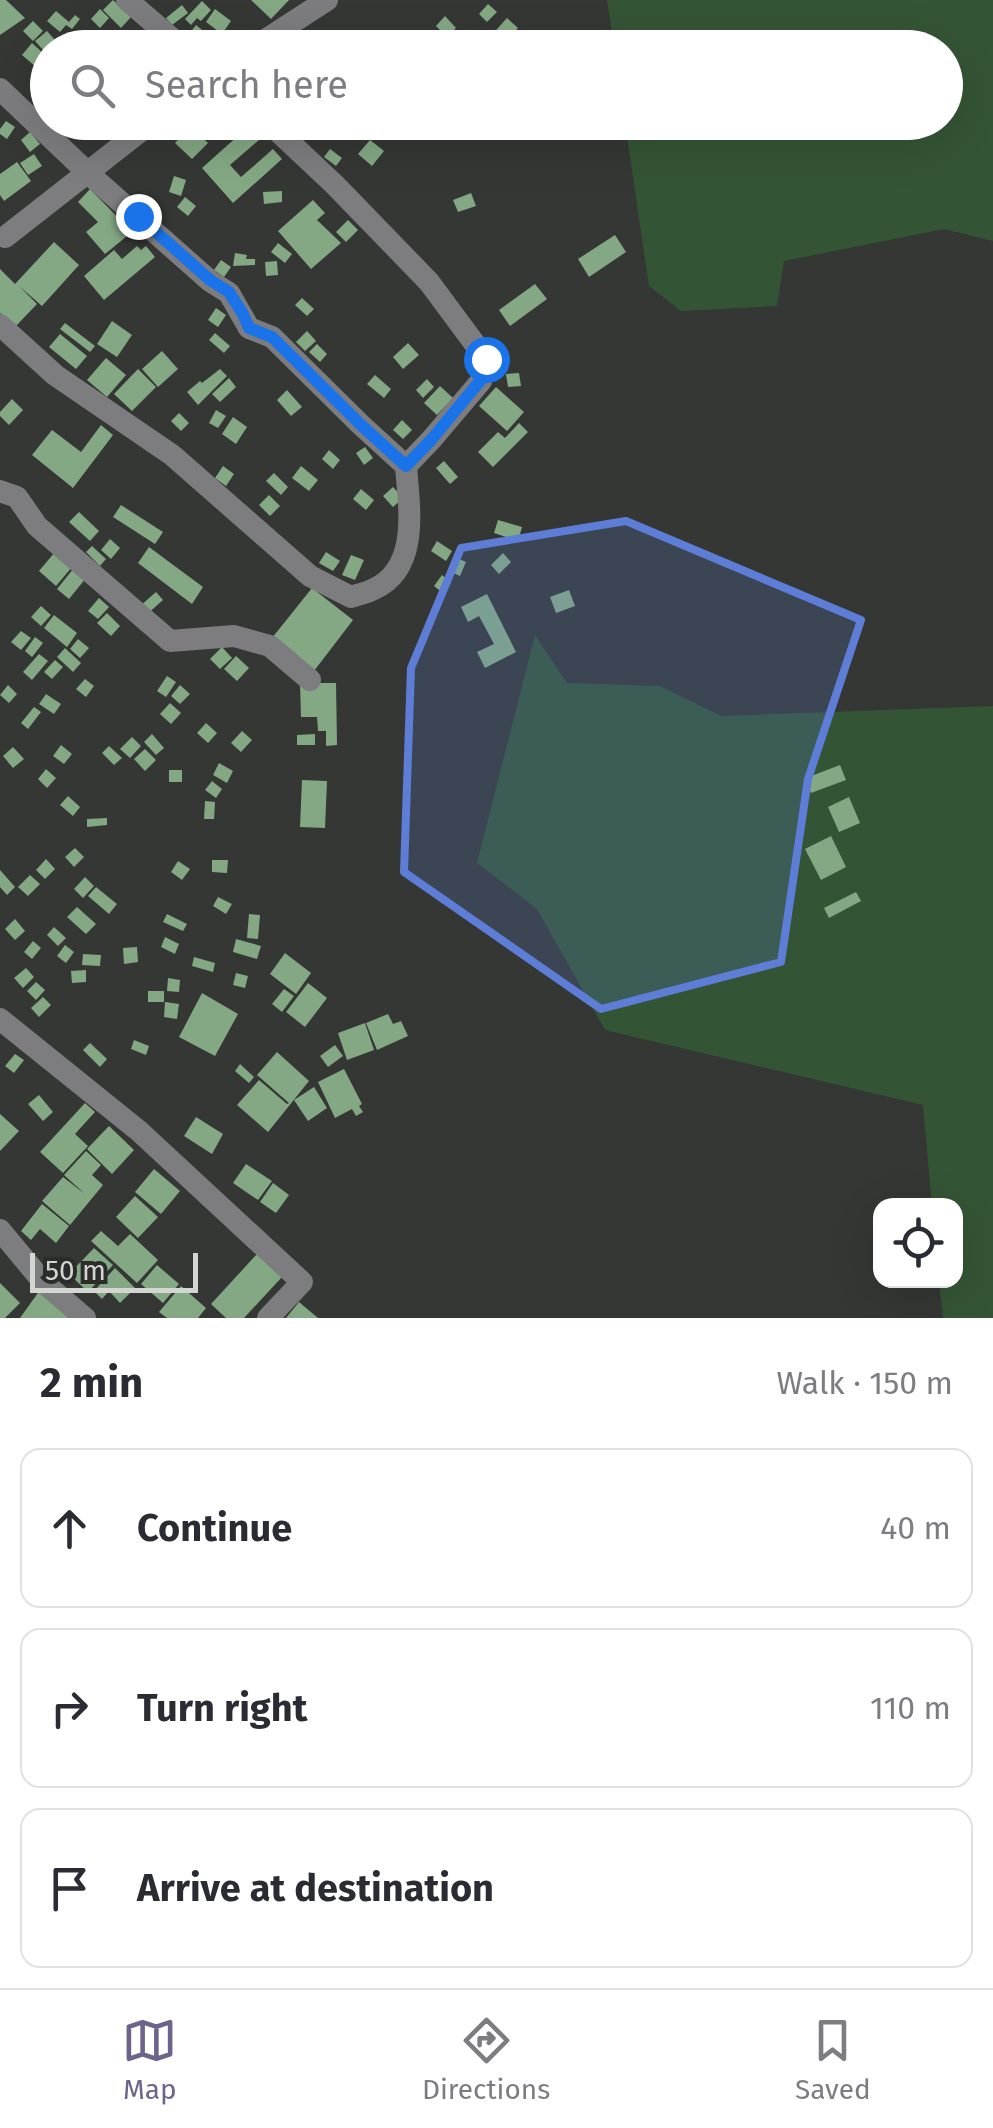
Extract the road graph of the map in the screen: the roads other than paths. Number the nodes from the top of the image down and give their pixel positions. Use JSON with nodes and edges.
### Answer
{"nodes":[{"id":1,"x":127,"y":0,"type":"edge"},
{"id":2,"x":327,"y":0,"type":"edge"},
{"id":3,"x":162,"y":30,"type":"edge"},
{"id":4,"x":281,"y":30,"type":"edge"},
{"id":5,"x":0,"y":89,"type":"edge"},
{"id":6,"x":30,"y":118,"type":"edge"},
{"id":7,"x":53,"y":140,"type":"edge"},
{"id":8,"x":130,"y":140,"type":"edge"},
{"id":9,"x":287,"y":140,"type":"edge"},
{"id":10,"x":89,"y":174,"type":"junction"},
{"id":11,"x":5,"y":237,"type":"dead end"},
{"id":12,"x":0,"y":325,"type":"edge"},
{"id":13,"x":406,"y":466,"type":"junction"},
{"id":14,"x":0,"y":491,"type":"edge"},
{"id":15,"x":310,"y":680,"type":"dead end"},
{"id":16,"x":0,"y":1019,"type":"edge"},
{"id":17,"x":0,"y":1230,"type":"edge"},
{"id":18,"x":86,"y":1318,"type":"edge"},
{"id":19,"x":268,"y":1318,"type":"edge"}],
"edges":[{"from":1,"to":3,"type":"street"},
{"from":2,"to":4,"type":"street"},
{"from":5,"to":6,"type":"street"},
{"from":7,"to":10,"type":"street"},
{"from":8,"to":10,"type":"street"},
{"from":9,"to":13,"type":"street"},
{"from":10,"to":11,"type":"street"},
{"from":10,"to":13,"type":"street"},
{"from":12,"to":13,"type":"street"},
{"from":14,"to":15,"type":"street"},
{"from":16,"to":19,"type":"street"},
{"from":17,"to":18,"type":"street"}]}
